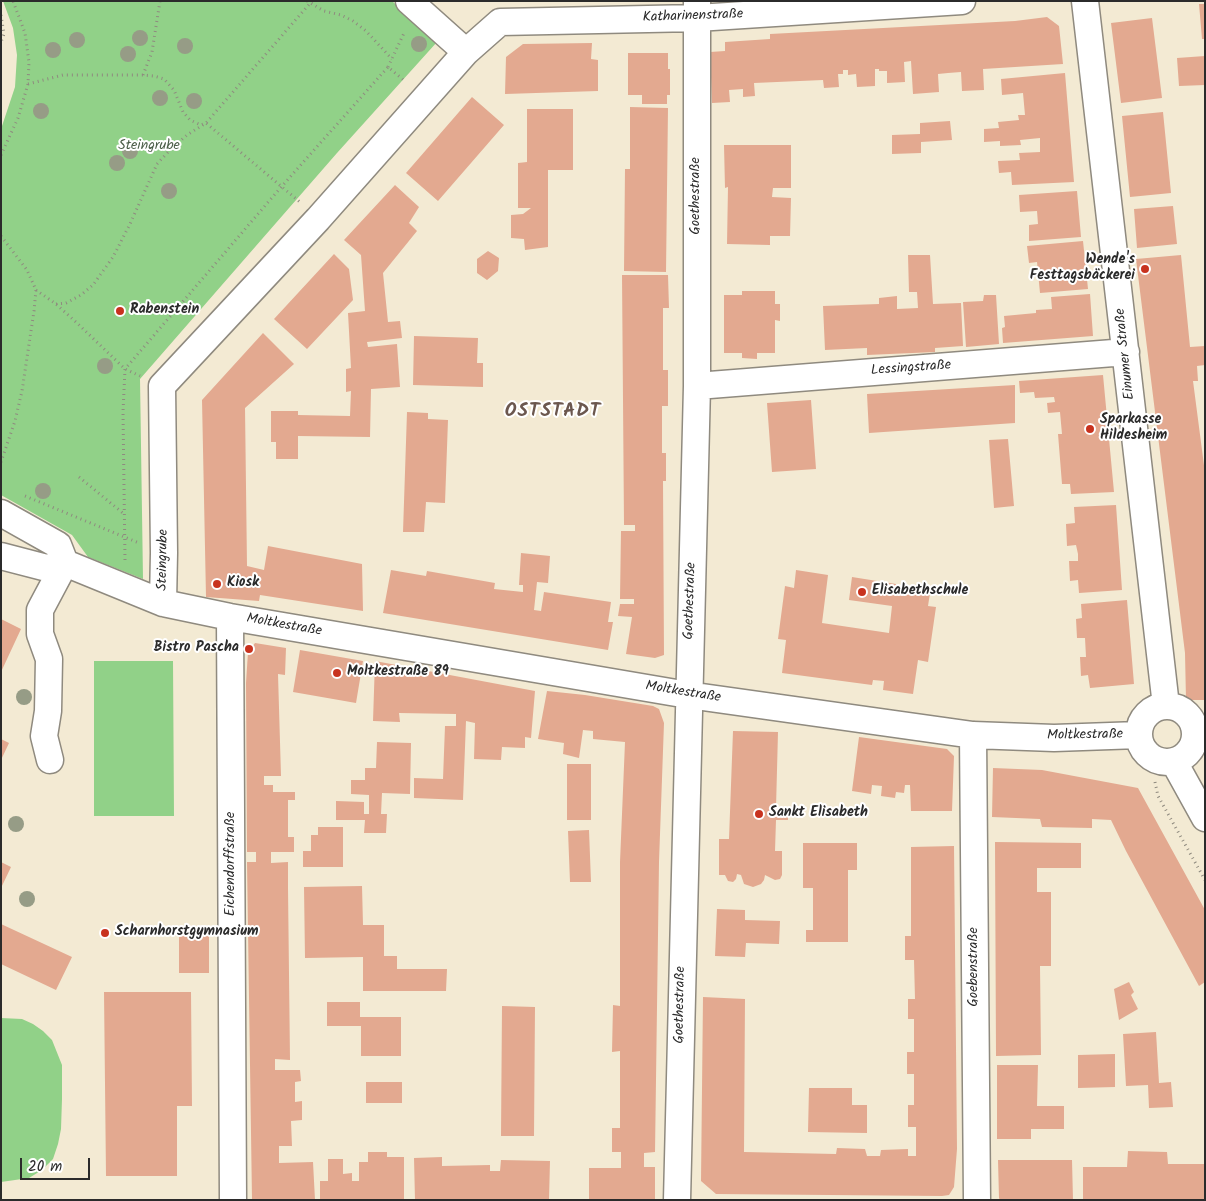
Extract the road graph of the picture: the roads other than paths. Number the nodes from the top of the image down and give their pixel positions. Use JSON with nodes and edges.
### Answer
{"nodes":[{"id":1,"x":962,"y":1,"type":"edge"},
{"id":2,"x":1085,"y":1,"type":"edge"},
{"id":3,"x":412,"y":4,"type":"edge"},
{"id":4,"x":697,"y":10,"type":"edge"},
{"id":5,"x":466,"y":52,"type":"junction"},
{"id":6,"x":1126,"y":352,"type":"junction"},
{"id":7,"x":696,"y":386,"type":"junction"},
{"id":8,"x":1,"y":513,"type":"edge"},
{"id":9,"x":1,"y":556,"type":"edge"},
{"id":10,"x":65,"y":563,"type":"junction"},
{"id":11,"x":163,"y":603,"type":"junction"},
{"id":12,"x":230,"y":617,"type":"junction"},
{"id":13,"x":688,"y":695,"type":"junction"},
{"id":14,"x":1166,"y":706,"type":"junction"},
{"id":15,"x":1200,"y":732,"type":"edge"},
{"id":16,"x":973,"y":735,"type":"junction"},
{"id":17,"x":1154,"y":751,"type":"junction"},
{"id":18,"x":50,"y":760,"type":"dead end"},
{"id":19,"x":1205,"y":818,"type":"edge"},
{"id":20,"x":233,"y":1200,"type":"edge"},
{"id":21,"x":677,"y":1200,"type":"edge"},
{"id":22,"x":977,"y":1200,"type":"edge"}],
"edges":[{"from":1,"to":4,"type":"street","name":"Katharinenstraße"},
{"from":2,"to":6,"type":"street","name":"Einumer Straße"},
{"from":3,"to":5,"type":"street"},
{"from":4,"to":5,"type":"street","name":"Katharinenstraße"},
{"from":4,"to":7,"type":"street","name":"Goethestraße"},
{"from":5,"to":11,"type":"street","name":"Steingrube"},
{"from":6,"to":7,"type":"street","name":"Lessingstraße"},
{"from":6,"to":14,"type":"street","name":"Einumer Straße"},
{"from":7,"to":13,"type":"street","name":"Goethestraße"},
{"from":8,"to":10,"type":"street"},
{"from":9,"to":10,"type":"street","name":"Steingrube"},
{"from":10,"to":11,"type":"street","name":"Steingrube"},
{"from":10,"to":18,"type":"street"},
{"from":11,"to":12,"type":"street","name":"Steingrube"},
{"from":12,"to":13,"type":"street","name":"Moltkestraße"},
{"from":12,"to":20,"type":"street","name":"Eichendorffstraße"},
{"from":13,"to":16,"type":"street","name":"Moltkestraße"},
{"from":13,"to":21,"type":"street","name":"Goethestraße"},
{"from":14,"to":15,"type":"street"},
{"from":14,"to":17,"type":"street"},
{"from":15,"to":17,"type":"street"},
{"from":16,"to":17,"type":"street","name":"Moltkestraße"},
{"from":16,"to":22,"type":"street","name":"Goebenstraße"},
{"from":17,"to":19,"type":"street"}]}
